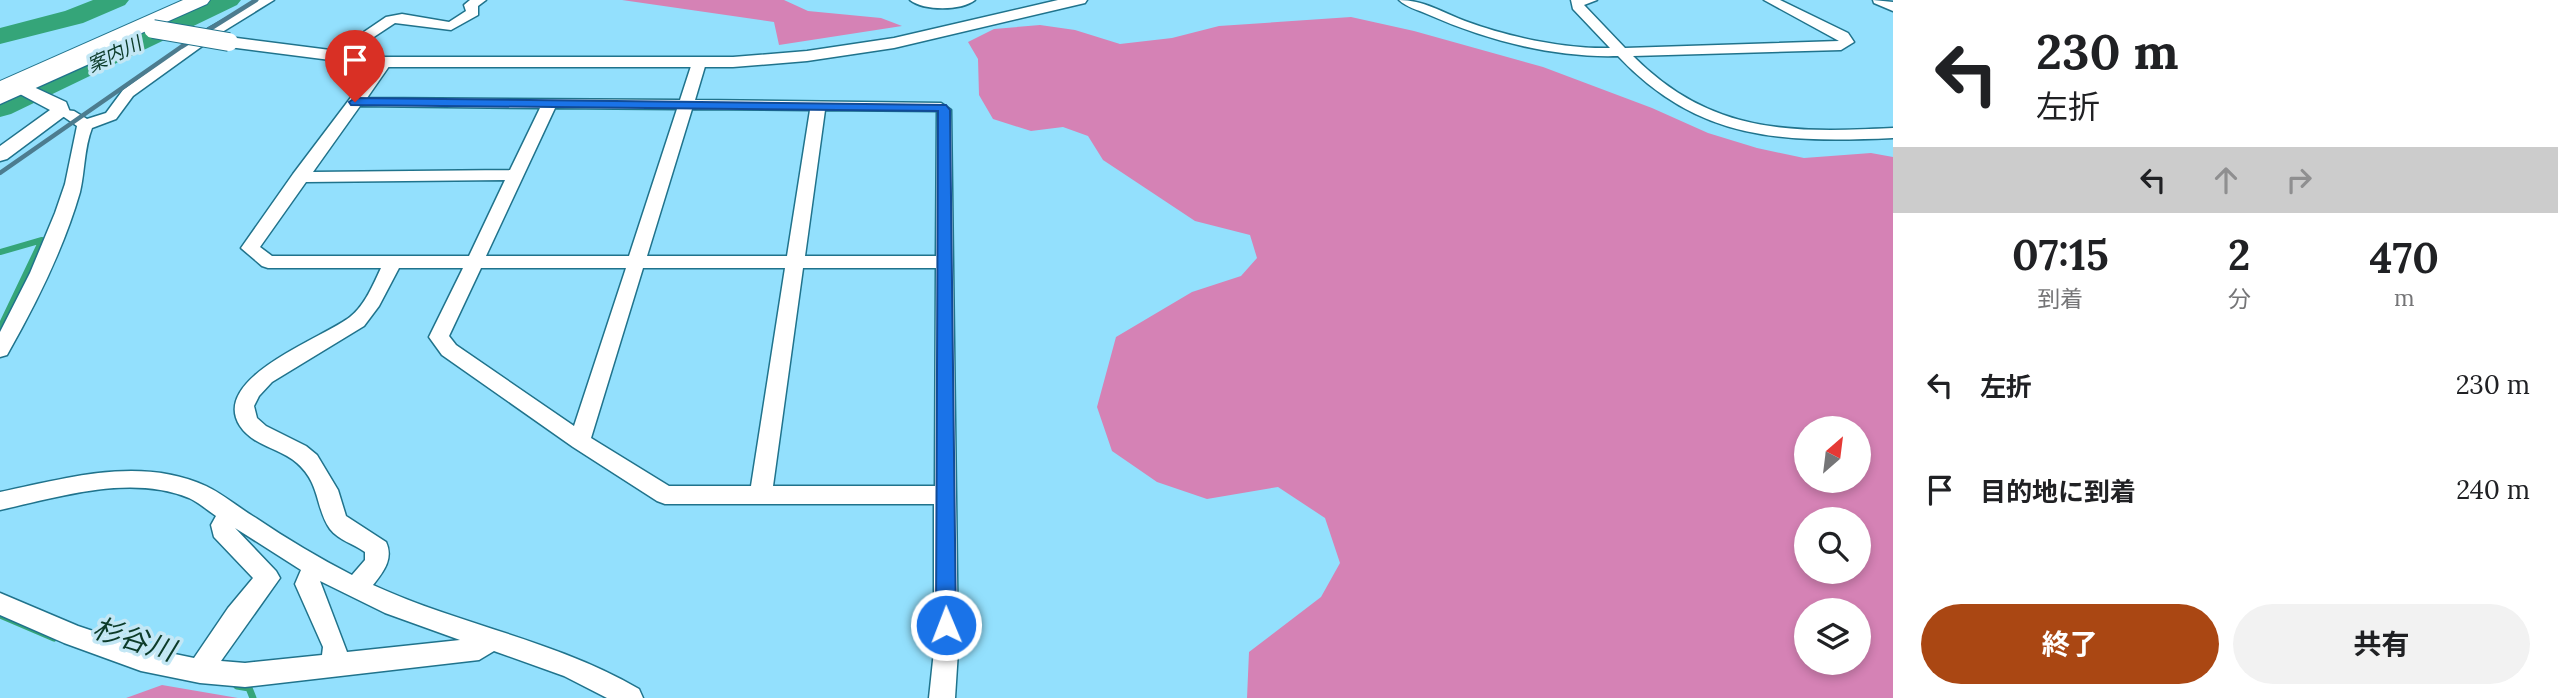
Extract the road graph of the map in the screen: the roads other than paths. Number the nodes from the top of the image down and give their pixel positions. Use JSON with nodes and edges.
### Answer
{"nodes":[{"id":1,"x":200,"y":0,"type":"edge"},
{"id":2,"x":268,"y":0,"type":"edge"},
{"id":3,"x":480,"y":0,"type":"edge"},
{"id":4,"x":916,"y":0,"type":"edge"},
{"id":5,"x":969,"y":0,"type":"edge"},
{"id":6,"x":1079,"y":0,"type":"edge"},
{"id":7,"x":1405,"y":0,"type":"edge"},
{"id":8,"x":1591,"y":0,"type":"edge"},
{"id":9,"x":1770,"y":0,"type":"edge"},
{"id":10,"x":1879,"y":0,"type":"edge"},
{"id":11,"x":1045,"y":3,"type":"edge"},
{"id":12,"x":1893,"y":7,"type":"edge"},
{"id":13,"x":148,"y":28,"type":"junction"},
{"id":14,"x":112,"y":40,"type":"junction"},
{"id":15,"x":1624,"y":53,"type":"junction"},
{"id":16,"x":334,"y":57,"type":"junction"},
{"id":17,"x":384,"y":62,"type":"junction"},
{"id":18,"x":699,"y":63,"type":"junction"},
{"id":19,"x":0,"y":89,"type":"edge"},
{"id":20,"x":31,"y":92,"type":"junction"},
{"id":21,"x":0,"y":100,"type":"edge"},
{"id":22,"x":355,"y":102,"type":"junction"},
{"id":23,"x":550,"y":103,"type":"junction"},
{"id":24,"x":687,"y":104,"type":"junction"},
{"id":25,"x":818,"y":105,"type":"junction"},
{"id":26,"x":60,"y":112,"type":"junction"},
{"id":27,"x":85,"y":125,"type":"junction"},
{"id":28,"x":1893,"y":134,"type":"edge"},
{"id":29,"x":0,"y":155,"type":"edge"},
{"id":30,"x":516,"y":174,"type":"junction"},
{"id":31,"x":299,"y":177,"type":"junction"},
{"id":32,"x":393,"y":262,"type":"junction"},
{"id":33,"x":944,"y":262,"type":"junction"},
{"id":34,"x":473,"y":263,"type":"junction"},
{"id":35,"x":635,"y":263,"type":"junction"},
{"id":36,"x":795,"y":263,"type":"junction"},
{"id":37,"x":0,"y":350,"type":"edge"},
{"id":38,"x":580,"y":441,"type":"junction"},
{"id":39,"x":761,"y":495,"type":"junction"},
{"id":40,"x":944,"y":495,"type":"junction"},
{"id":41,"x":0,"y":501,"type":"edge"},
{"id":42,"x":232,"y":514,"type":"junction"},
{"id":43,"x":315,"y":565,"type":"junction"},
{"id":44,"x":356,"y":589,"type":"junction"},
{"id":45,"x":0,"y":604,"type":"edge"},
{"id":46,"x":490,"y":638,"type":"junction"},
{"id":47,"x":334,"y":665,"type":"junction"},
{"id":48,"x":200,"y":670,"type":"junction"},
{"id":49,"x":630,"y":698,"type":"edge"},
{"id":50,"x":942,"y":698,"type":"edge"}],
"edges":[{"from":1,"to":13,"type":"main road"},
{"from":2,"to":27,"type":"street"},
{"from":3,"to":16,"type":"street"},
{"from":4,"to":5,"type":"street"},
{"from":6,"to":11,"type":"street"},
{"from":7,"to":15,"type":"street"},
{"from":8,"to":15,"type":"street"},
{"from":9,"to":15,"type":"street"},
{"from":10,"to":12,"type":"street"},
{"from":11,"to":18,"type":"street"},
{"from":13,"to":14,"type":"main road"},
{"from":13,"to":16,"type":"street","bridge":true},
{"from":14,"to":19,"type":"main road"},
{"from":14,"to":20,"type":"street"},
{"from":15,"to":28,"type":"street"},
{"from":16,"to":17,"type":"street"},
{"from":17,"to":18,"type":"street"},
{"from":17,"to":22,"type":"street"},
{"from":18,"to":24,"type":"street"},
{"from":20,"to":21,"type":"street"},
{"from":20,"to":26,"type":"street"},
{"from":22,"to":23,"type":"street"},
{"from":22,"to":31,"type":"street"},
{"from":23,"to":24,"type":"street"},
{"from":23,"to":30,"type":"street"},
{"from":24,"to":25,"type":"street"},
{"from":24,"to":35,"type":"street"},
{"from":25,"to":33,"type":"street"},
{"from":25,"to":36,"type":"street"},
{"from":26,"to":27,"type":"street"},
{"from":26,"to":29,"type":"street"},
{"from":27,"to":37,"type":"street"},
{"from":30,"to":31,"type":"street"},
{"from":30,"to":34,"type":"street"},
{"from":31,"to":32,"type":"street"},
{"from":32,"to":34,"type":"street"},
{"from":32,"to":44,"type":"street"},
{"from":33,"to":36,"type":"street"},
{"from":33,"to":40,"type":"street"},
{"from":34,"to":35,"type":"street"},
{"from":34,"to":38,"type":"street"},
{"from":35,"to":36,"type":"street"},
{"from":35,"to":38,"type":"street"},
{"from":36,"to":39,"type":"street"},
{"from":38,"to":39,"type":"street"},
{"from":39,"to":40,"type":"street"},
{"from":40,"to":50,"type":"street"},
{"from":41,"to":42,"type":"street"},
{"from":42,"to":43,"type":"street"},
{"from":42,"to":48,"type":"street"},
{"from":43,"to":44,"type":"street"},
{"from":43,"to":47,"type":"street"},
{"from":44,"to":46,"type":"street"},
{"from":45,"to":48,"type":"street"},
{"from":46,"to":47,"type":"street"},
{"from":46,"to":49,"type":"street"},
{"from":47,"to":48,"type":"street"}]}
